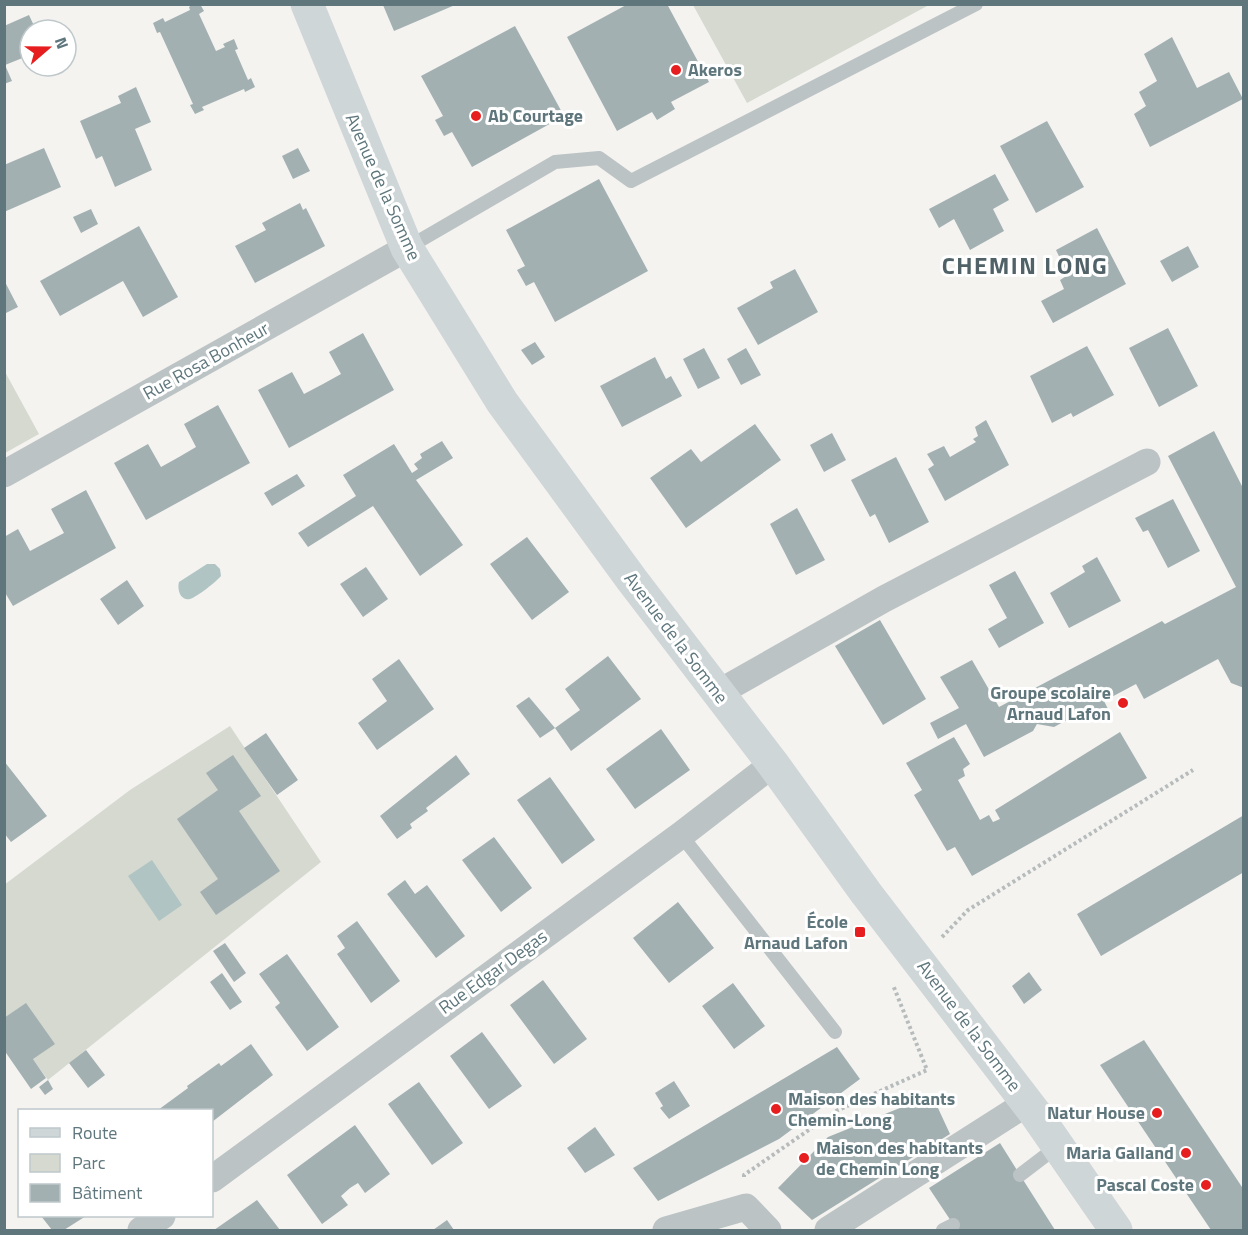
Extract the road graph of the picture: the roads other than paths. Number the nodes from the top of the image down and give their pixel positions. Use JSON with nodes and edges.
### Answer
{"nodes":[{"id":1,"x":307,"y":4,"type":"edge"},
{"id":2,"x":976,"y":4,"type":"edge"},
{"id":3,"x":407,"y":248,"type":"junction"},
{"id":4,"x":1147,"y":462,"type":"dead end"},
{"id":5,"x":4,"y":474,"type":"edge"},
{"id":6,"x":718,"y":693,"type":"junction"},
{"id":7,"x":773,"y":764,"type":"junction"},
{"id":8,"x":681,"y":835,"type":"junction"},
{"id":9,"x":835,"y":1032,"type":"dead end"},
{"id":10,"x":1028,"y":1103,"type":"junction"},
{"id":11,"x":1058,"y":1146,"type":"junction"},
{"id":12,"x":1020,"y":1176,"type":"dead end"},
{"id":13,"x":213,"y":1178,"type":"edge"},
{"id":14,"x":159,"y":1217,"type":"edge"},
{"id":15,"x":141,"y":1230,"type":"edge"},
{"id":16,"x":666,"y":1230,"type":"edge"},
{"id":17,"x":768,"y":1230,"type":"edge"},
{"id":18,"x":828,"y":1230,"type":"edge"},
{"id":19,"x":1116,"y":1230,"type":"edge"}],
"edges":[{"from":1,"to":3,"type":"main road","name":"Avenue de la Somme"},
{"from":2,"to":3,"type":"lane"},
{"from":3,"to":5,"type":"street","name":"Rue Rosa Bonheur"},
{"from":3,"to":6,"type":"main road","name":"Avenue de la Somme"},
{"from":4,"to":6,"type":"street"},
{"from":6,"to":7,"type":"main road","name":"Avenue de la Somme"},
{"from":7,"to":8,"type":"street","name":"Rue Edgar Degas"},
{"from":7,"to":10,"type":"main road","name":"Avenue de la Somme"},
{"from":8,"to":9,"type":"lane"},
{"from":8,"to":13,"type":"street","name":"Rue Edgar Degas"},
{"from":10,"to":11,"type":"main road","name":"Avenue de la Somme"},
{"from":10,"to":18,"type":"street"},
{"from":11,"to":12,"type":"lane"},
{"from":11,"to":19,"type":"main road","name":"Avenue de la Somme"},
{"from":14,"to":15,"type":"street"},
{"from":16,"to":17,"type":"street"}]}
